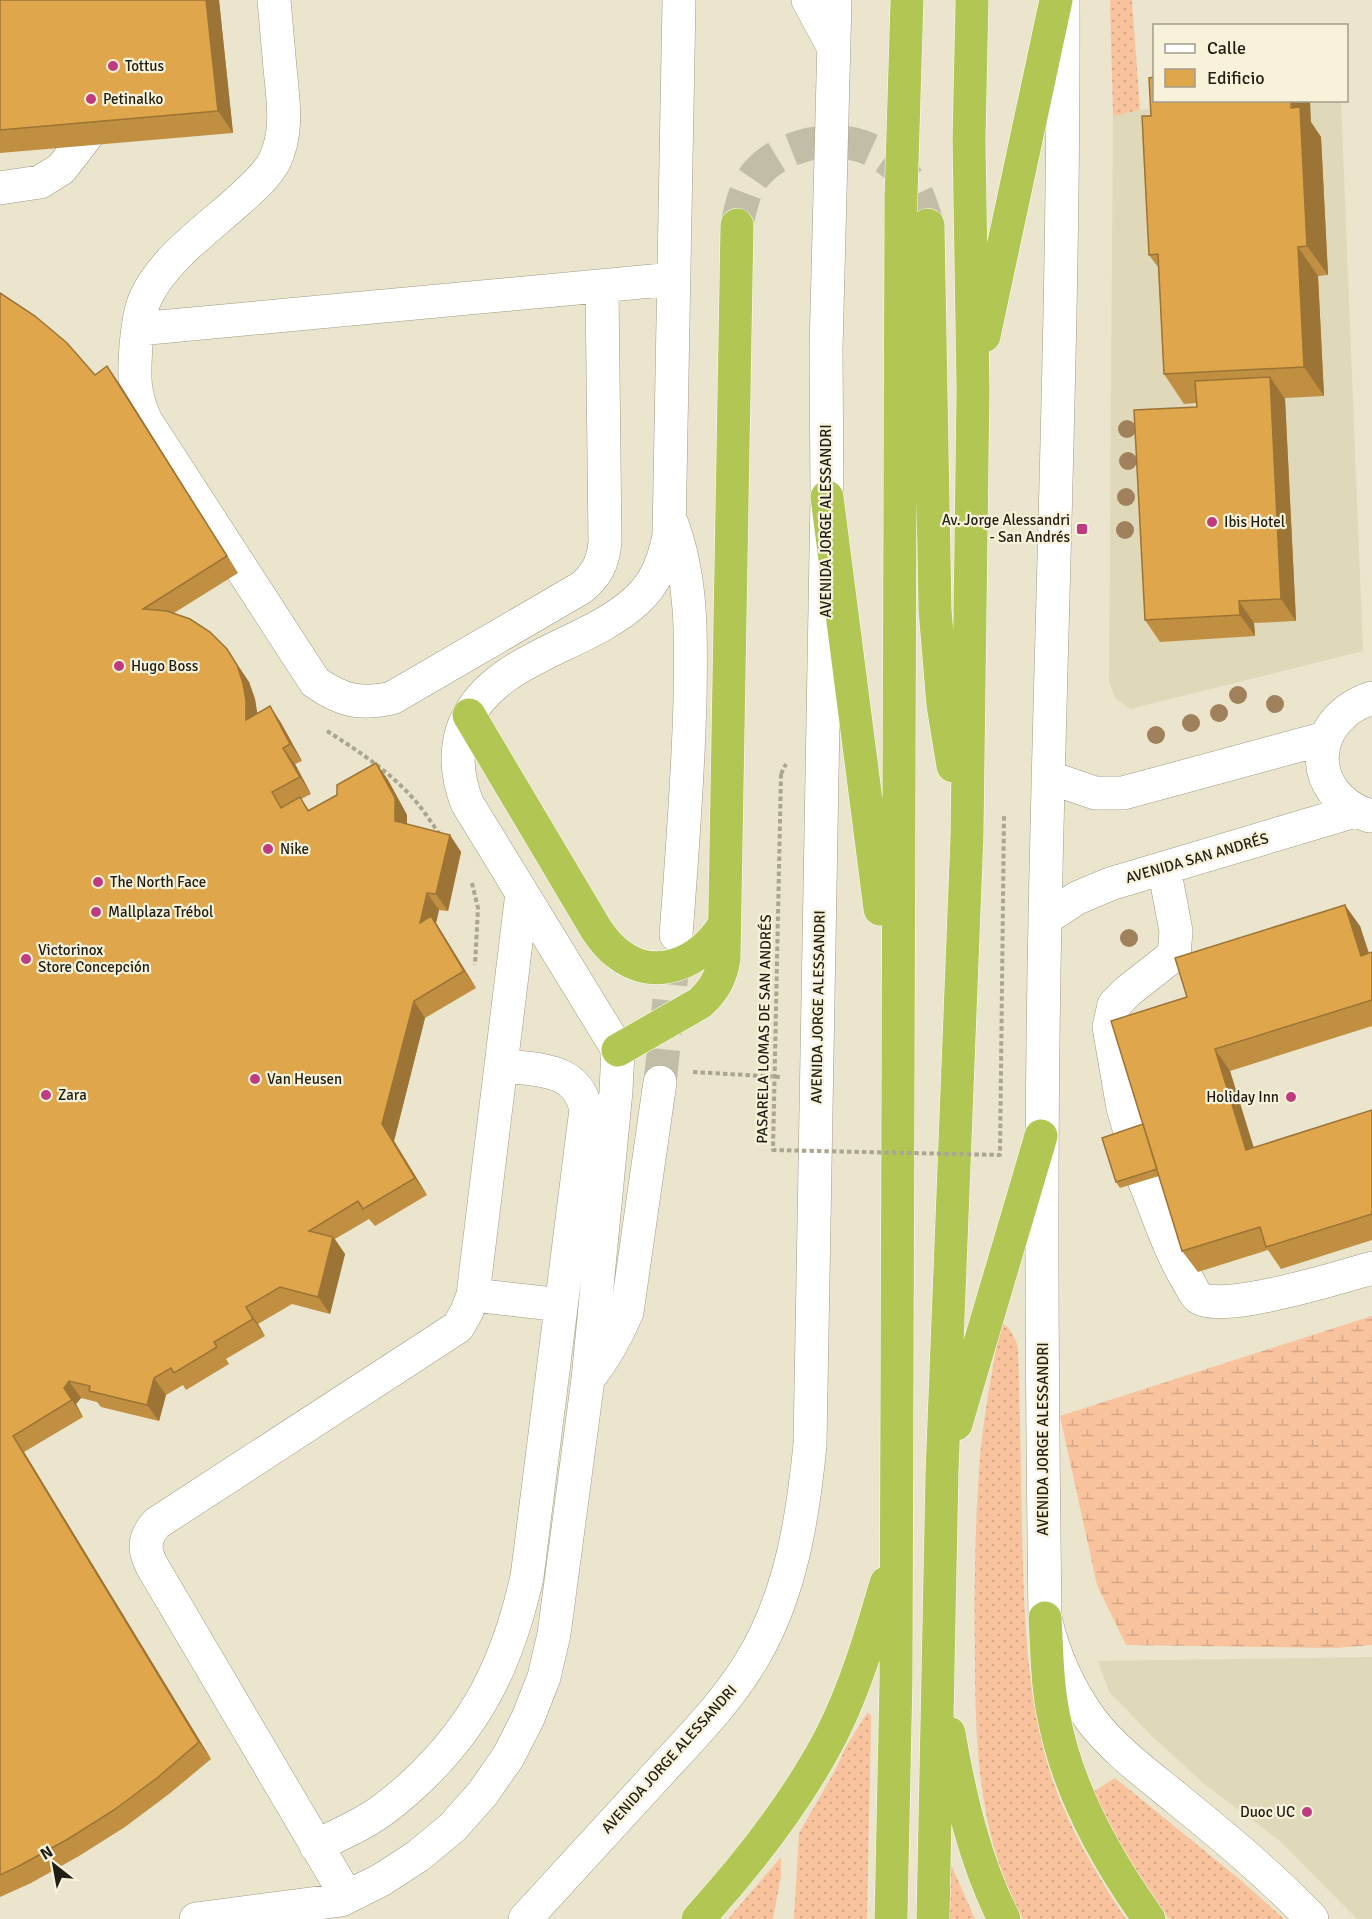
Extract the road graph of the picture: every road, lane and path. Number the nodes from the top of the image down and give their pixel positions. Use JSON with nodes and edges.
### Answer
{"nodes":[{"id":1,"x":274,"y":0,"type":"edge"},
{"id":2,"x":679,"y":0,"type":"edge"},
{"id":3,"x":808,"y":0,"type":"edge"},
{"id":4,"x":835,"y":0,"type":"edge"},
{"id":5,"x":907,"y":0,"type":"edge"},
{"id":6,"x":972,"y":0,"type":"edge"},
{"id":7,"x":1056,"y":0,"type":"edge"},
{"id":8,"x":1063,"y":0,"type":"edge"},
{"id":9,"x":833,"y":46,"type":"junction"},
{"id":10,"x":126,"y":86,"type":"edge"},
{"id":11,"x":0,"y":188,"type":"edge"},
{"id":12,"x":737,"y":225,"type":"tunnel mouth"},
{"id":13,"x":928,"y":225,"type":"tunnel mouth"},
{"id":14,"x":674,"y":279,"type":"junction"},
{"id":15,"x":603,"y":286,"type":"junction"},
{"id":16,"x":138,"y":329,"type":"junction"},
{"id":17,"x":973,"y":390,"type":"junction"},
{"id":18,"x":827,"y":497,"type":"junction"},
{"id":19,"x":669,"y":517,"type":"junction"},
{"id":20,"x":1372,"y":698,"type":"edge"},
{"id":21,"x":469,"y":715,"type":"junction"},
{"id":22,"x":318,"y":727,"type":"dead end"},
{"id":23,"x":1326,"y":738,"type":"junction"},
{"id":24,"x":781,"y":774,"type":"dead end"},
{"id":25,"x":1048,"y":777,"type":"junction"},
{"id":26,"x":1363,"y":814,"type":"edge"},
{"id":27,"x":1005,"y":815,"type":"dead end"},
{"id":28,"x":967,"y":835,"type":"junction"},
{"id":29,"x":444,"y":840,"type":"edge"},
{"id":30,"x":1164,"y":868,"type":"junction"},
{"id":31,"x":470,"y":876,"type":"dead end"},
{"id":32,"x":522,"y":893,"type":"junction"},
{"id":33,"x":1045,"y":919,"type":"junction"},
{"id":34,"x":724,"y":925,"type":"junction"},
{"id":35,"x":676,"y":935,"type":"tunnel mouth"},
{"id":36,"x":474,"y":976,"type":"dead end"},
{"id":37,"x":897,"y":1038,"type":"junction"},
{"id":38,"x":618,"y":1050,"type":"junction"},
{"id":39,"x":501,"y":1065,"type":"junction"},
{"id":40,"x":756,"y":1075,"type":"dead end"},
{"id":41,"x":784,"y":1077,"type":"dead end"},
{"id":42,"x":660,"y":1082,"type":"tunnel mouth"},
{"id":43,"x":1131,"y":1135,"type":"edge"},
{"id":44,"x":1041,"y":1136,"type":"junction"},
{"id":45,"x":1144,"y":1180,"type":"edge"},
{"id":46,"x":1372,"y":1268,"type":"edge"},
{"id":47,"x":473,"y":1295,"type":"junction"},
{"id":48,"x":561,"y":1305,"type":"junction"},
{"id":49,"x":588,"y":1380,"type":"junction"},
{"id":50,"x":942,"y":1472,"type":"junction"},
{"id":51,"x":896,"y":1547,"type":"junction"},
{"id":52,"x":1045,"y":1618,"type":"junction"},
{"id":53,"x":938,"y":1670,"type":"junction"},
{"id":54,"x":316,"y":1846,"type":"junction"},
{"id":55,"x":347,"y":1897,"type":"junction"},
{"id":56,"x":695,"y":1918,"type":"edge"},
{"id":57,"x":195,"y":1919,"type":"edge"},
{"id":58,"x":525,"y":1919,"type":"edge"},
{"id":59,"x":891,"y":1919,"type":"edge"},
{"id":60,"x":933,"y":1919,"type":"edge"},
{"id":61,"x":1004,"y":1919,"type":"edge"},
{"id":62,"x":1149,"y":1919,"type":"edge"},
{"id":63,"x":1312,"y":1919,"type":"edge"}],
"edges":[{"from":1,"to":16,"type":"street"},
{"from":2,"to":14,"type":"street"},
{"from":3,"to":9,"type":"street"},
{"from":4,"to":9,"type":"street","name":"AVENIDA JORGE ALESSANDRI"},
{"from":5,"to":37,"type":"highway"},
{"from":6,"to":17,"type":"highway"},
{"from":7,"to":17,"type":"highway"},
{"from":8,"to":25,"type":"street","name":"AVENIDA JORGE ALESSANDRI"},
{"from":9,"to":18,"type":"street","name":"AVENIDA JORGE ALESSANDRI"},
{"from":10,"to":11,"type":"street"},
{"from":12,"to":34,"type":"highway"},
{"from":13,"to":28,"type":"highway"},
{"from":14,"to":15,"type":"street"},
{"from":14,"to":19,"type":"street"},
{"from":15,"to":16,"type":"street"},
{"from":15,"to":16,"type":"street"},
{"from":17,"to":28,"type":"highway"},
{"from":18,"to":37,"type":"highway"},
{"from":18,"to":58,"type":"street","name":"AVENIDA JORGE ALESSANDRI"},
{"from":19,"to":21,"type":"street"},
{"from":19,"to":35,"type":"street"},
{"from":20,"to":23,"type":"street"},
{"from":21,"to":32,"type":"street"},
{"from":21,"to":34,"type":"highway"},
{"from":22,"to":29,"type":"path"},
{"from":23,"to":25,"type":"street"},
{"from":23,"to":26,"type":"street"},
{"from":24,"to":27,"type":"path","name":"PASARELA LOMAS DE SAN ANDRÉS","bridge":true},
{"from":25,"to":33,"type":"street","name":"AVENIDA JORGE ALESSANDRI"},
{"from":26,"to":30,"type":"street","name":"AVENIDA SAN ANDRÉS"},
{"from":28,"to":50,"type":"highway"},
{"from":30,"to":33,"type":"street","name":"AVENIDA SAN ANDRÉS"},
{"from":30,"to":43,"type":"street"},
{"from":31,"to":36,"type":"path"},
{"from":32,"to":38,"type":"street"},
{"from":32,"to":39,"type":"street"},
{"from":33,"to":44,"type":"street","name":"AVENIDA JORGE ALESSANDRI"},
{"from":34,"to":38,"type":"highway"},
{"from":37,"to":51,"type":"highway"},
{"from":38,"to":49,"type":"street"},
{"from":39,"to":47,"type":"street"},
{"from":39,"to":48,"type":"street"},
{"from":40,"to":41,"type":"path"},
{"from":42,"to":49,"type":"street"},
{"from":44,"to":50,"type":"highway"},
{"from":44,"to":52,"type":"street","name":"AVENIDA JORGE ALESSANDRI"},
{"from":45,"to":46,"type":"street"},
{"from":47,"to":48,"type":"street"},
{"from":47,"to":54,"type":"street"},
{"from":48,"to":54,"type":"street"},
{"from":49,"to":55,"type":"street"},
{"from":50,"to":53,"type":"highway"},
{"from":51,"to":56,"type":"highway"},
{"from":51,"to":59,"type":"highway"},
{"from":52,"to":62,"type":"highway"},
{"from":52,"to":63,"type":"street","name":"AVENIDA JORGE ALESSANDRI"},
{"from":53,"to":60,"type":"highway"},
{"from":53,"to":61,"type":"highway"},
{"from":54,"to":55,"type":"street"},
{"from":55,"to":57,"type":"street"}]}
